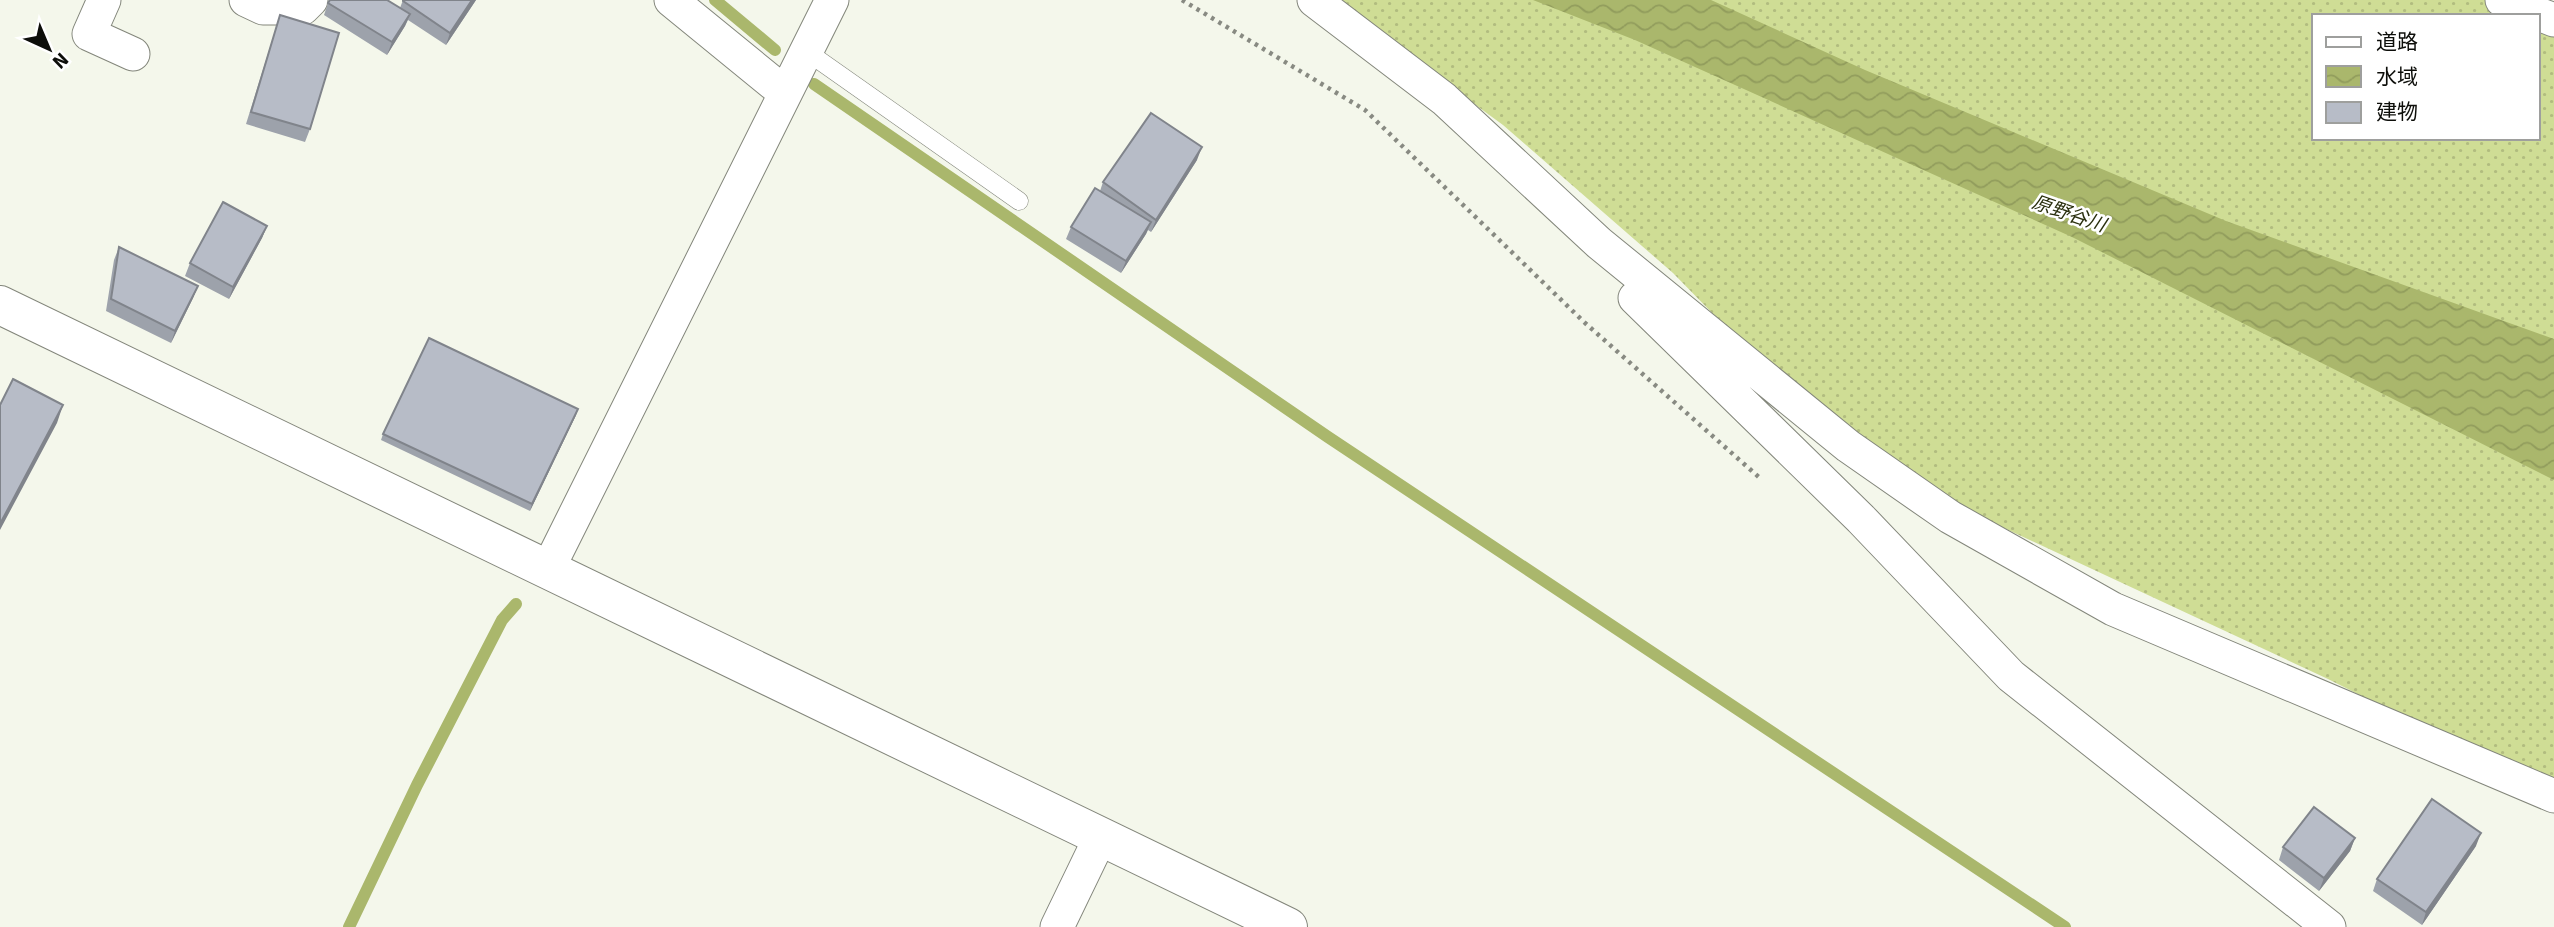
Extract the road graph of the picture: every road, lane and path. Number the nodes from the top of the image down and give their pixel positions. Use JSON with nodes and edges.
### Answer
{"nodes":[{"id":1,"x":104,"y":0,"type":"edge"},
{"id":2,"x":246,"y":0,"type":"edge"},
{"id":3,"x":310,"y":0,"type":"edge"},
{"id":4,"x":671,"y":0,"type":"edge"},
{"id":5,"x":832,"y":0,"type":"edge"},
{"id":6,"x":1182,"y":0,"type":"edge"},
{"id":7,"x":1314,"y":0,"type":"edge"},
{"id":8,"x":2502,"y":0,"type":"edge"},
{"id":9,"x":2538,"y":14,"type":"edge"},
{"id":10,"x":806,"y":51,"type":"junction"},
{"id":11,"x":133,"y":54,"type":"dead end"},
{"id":12,"x":785,"y":93,"type":"junction"},
{"id":13,"x":1019,"y":201,"type":"dead end"},
{"id":14,"x":1558,"y":204,"type":"junction"},
{"id":15,"x":0,"y":304,"type":"edge"},
{"id":16,"x":1769,"y":486,"type":"dead end"},
{"id":17,"x":548,"y":569,"type":"junction"},
{"id":18,"x":2554,"y":796,"type":"edge"},
{"id":19,"x":1101,"y":836,"type":"junction"},
{"id":20,"x":1057,"y":927,"type":"edge"},
{"id":21,"x":1289,"y":927,"type":"edge"},
{"id":22,"x":2329,"y":927,"type":"edge"}],
"edges":[{"from":1,"to":11,"type":"street"},
{"from":2,"to":3,"type":"street"},
{"from":4,"to":12,"type":"street"},
{"from":5,"to":10,"type":"street"},
{"from":6,"to":16,"type":"path"},
{"from":7,"to":14,"type":"street"},
{"from":8,"to":9,"type":"street"},
{"from":10,"to":12,"type":"street"},
{"from":10,"to":13,"type":"lane"},
{"from":12,"to":17,"type":"street"},
{"from":14,"to":18,"type":"street"},
{"from":14,"to":22,"type":"street"},
{"from":15,"to":17,"type":"street"},
{"from":17,"to":19,"type":"street"},
{"from":19,"to":20,"type":"street"},
{"from":19,"to":21,"type":"street"}]}
